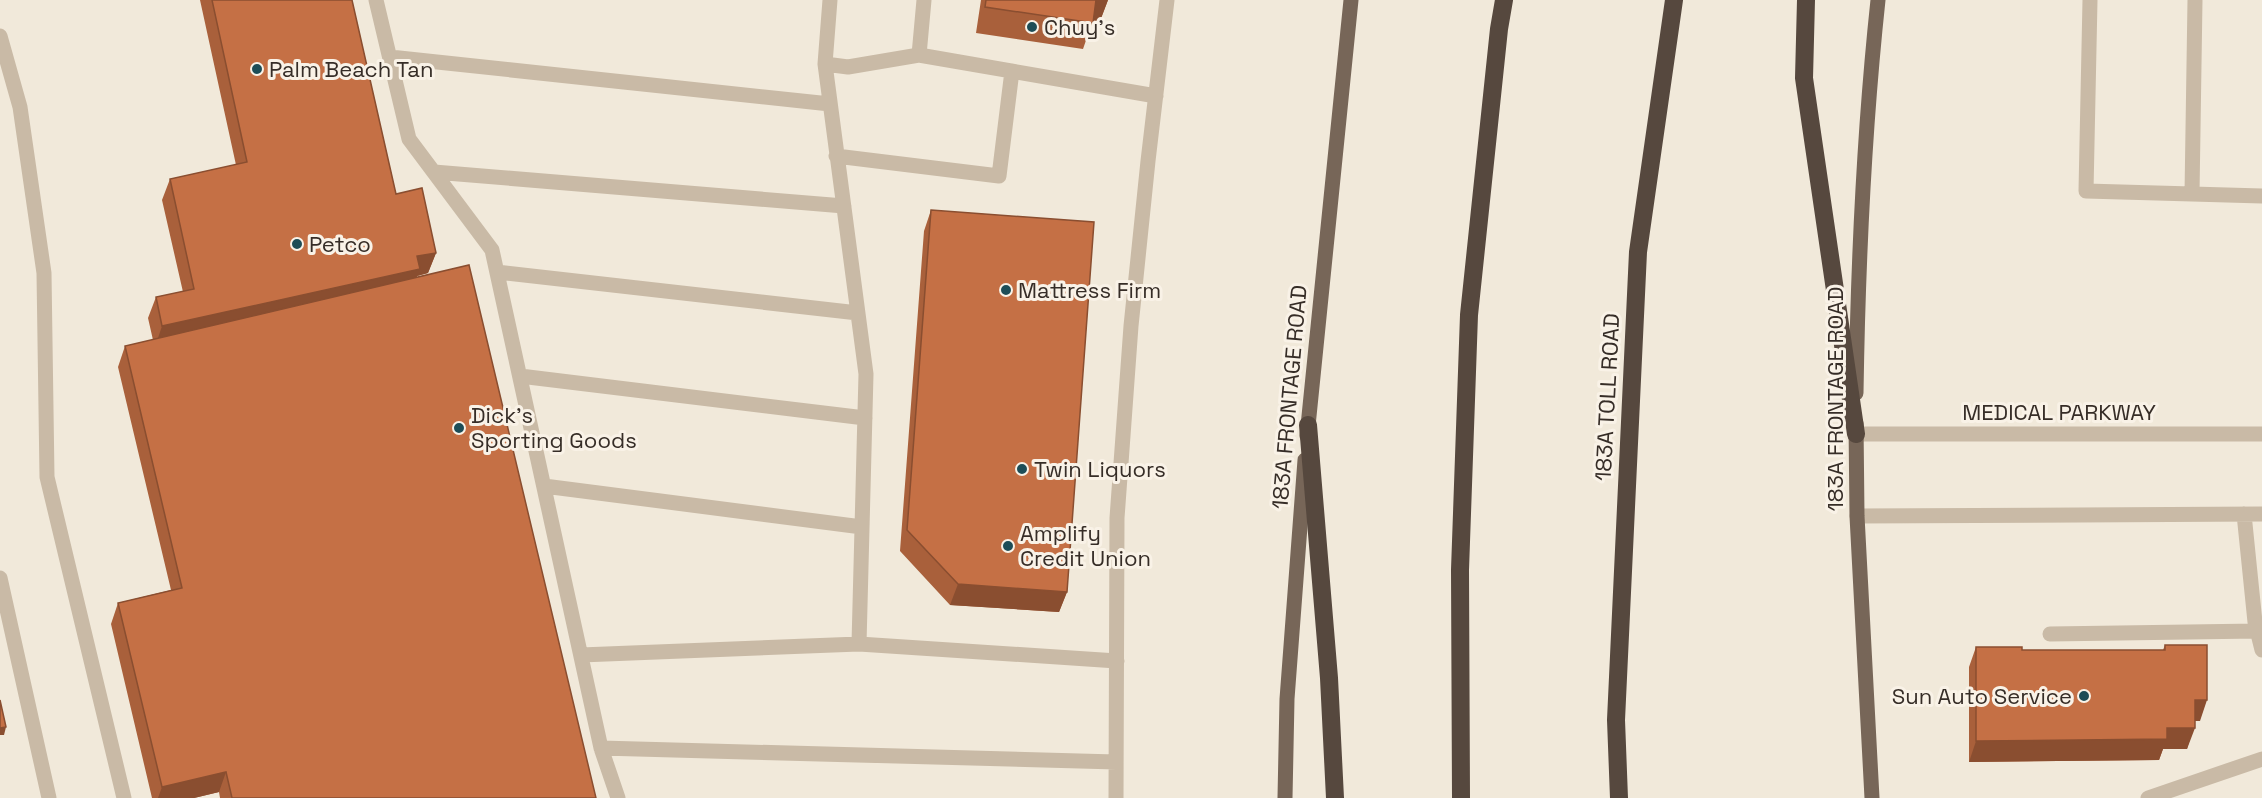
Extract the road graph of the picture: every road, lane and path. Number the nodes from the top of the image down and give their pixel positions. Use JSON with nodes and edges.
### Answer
{"nodes":[{"id":1,"x":376,"y":0,"type":"edge"},
{"id":2,"x":830,"y":0,"type":"edge"},
{"id":3,"x":924,"y":0,"type":"edge"},
{"id":4,"x":1167,"y":0,"type":"edge"},
{"id":5,"x":1350,"y":0,"type":"edge"},
{"id":6,"x":1504,"y":0,"type":"edge"},
{"id":7,"x":1674,"y":0,"type":"edge"},
{"id":8,"x":1806,"y":0,"type":"edge"},
{"id":9,"x":1878,"y":0,"type":"edge"},
{"id":10,"x":2090,"y":0,"type":"edge"},
{"id":11,"x":2194,"y":0,"type":"edge"},
{"id":12,"x":0,"y":36,"type":"edge"},
{"id":13,"x":919,"y":55,"type":"junction"},
{"id":14,"x":390,"y":57,"type":"junction"},
{"id":15,"x":825,"y":64,"type":"junction"},
{"id":16,"x":1012,"y":71,"type":"junction"},
{"id":17,"x":1156,"y":96,"type":"junction"},
{"id":18,"x":830,"y":104,"type":"junction"},
{"id":19,"x":836,"y":156,"type":"junction"},
{"id":20,"x":434,"y":172,"type":"junction"},
{"id":21,"x":2192,"y":194,"type":"junction"},
{"id":22,"x":2262,"y":196,"type":"edge"},
{"id":23,"x":844,"y":206,"type":"junction"},
{"id":24,"x":497,"y":272,"type":"junction"},
{"id":25,"x":858,"y":313,"type":"junction"},
{"id":26,"x":520,"y":376,"type":"junction"},
{"id":27,"x":865,"y":418,"type":"junction"},
{"id":28,"x":1308,"y":425,"type":"junction"},
{"id":29,"x":1856,"y":434,"type":"junction"},
{"id":30,"x":2262,"y":434,"type":"edge"},
{"id":31,"x":544,"y":486,"type":"junction"},
{"id":32,"x":2244,"y":514,"type":"junction"},
{"id":33,"x":2262,"y":514,"type":"edge"},
{"id":34,"x":1857,"y":516,"type":"junction"},
{"id":35,"x":862,"y":527,"type":"junction"},
{"id":36,"x":0,"y":578,"type":"edge"},
{"id":37,"x":2257,"y":632,"type":"junction"},
{"id":38,"x":2050,"y":634,"type":"dead end"},
{"id":39,"x":859,"y":644,"type":"junction"},
{"id":40,"x":2262,"y":650,"type":"edge"},
{"id":41,"x":581,"y":655,"type":"junction"},
{"id":42,"x":1117,"y":661,"type":"junction"},
{"id":43,"x":601,"y":748,"type":"junction"},
{"id":44,"x":2262,"y":759,"type":"edge"},
{"id":45,"x":1116,"y":762,"type":"junction"},
{"id":46,"x":49,"y":798,"type":"edge"},
{"id":47,"x":124,"y":798,"type":"edge"},
{"id":48,"x":618,"y":798,"type":"edge"},
{"id":49,"x":1116,"y":798,"type":"edge"},
{"id":50,"x":1285,"y":798,"type":"edge"},
{"id":51,"x":1335,"y":798,"type":"edge"},
{"id":52,"x":1461,"y":798,"type":"edge"},
{"id":53,"x":1619,"y":798,"type":"edge"},
{"id":54,"x":1872,"y":798,"type":"edge"},
{"id":55,"x":2148,"y":798,"type":"edge"}],
"edges":[{"from":1,"to":14,"type":"street"},
{"from":2,"to":15,"type":"street"},
{"from":3,"to":13,"type":"street"},
{"from":4,"to":17,"type":"street"},
{"from":5,"to":28,"type":"main road","name":"183A FRONTAGE ROAD"},
{"from":6,"to":52,"type":"highway"},
{"from":7,"to":53,"type":"highway","name":"183A TOLL ROAD"},
{"from":8,"to":29,"type":"highway"},
{"from":9,"to":29,"type":"main road","name":"183A FRONTAGE ROAD"},
{"from":10,"to":21,"type":"street"},
{"from":11,"to":21,"type":"street"},
{"from":12,"to":47,"type":"street"},
{"from":13,"to":15,"type":"street"},
{"from":13,"to":16,"type":"street"},
{"from":14,"to":18,"type":"street"},
{"from":14,"to":20,"type":"street"},
{"from":15,"to":18,"type":"street"},
{"from":16,"to":17,"type":"street"},
{"from":16,"to":19,"type":"street"},
{"from":17,"to":42,"type":"street"},
{"from":18,"to":19,"type":"street"},
{"from":19,"to":23,"type":"street"},
{"from":20,"to":23,"type":"street"},
{"from":20,"to":24,"type":"street"},
{"from":21,"to":22,"type":"street"},
{"from":23,"to":25,"type":"street"},
{"from":24,"to":25,"type":"street"},
{"from":24,"to":26,"type":"street"},
{"from":25,"to":27,"type":"street"},
{"from":26,"to":27,"type":"street"},
{"from":26,"to":31,"type":"street"},
{"from":27,"to":35,"type":"street"},
{"from":28,"to":50,"type":"main road","name":"183A FRONTAGE ROAD"},
{"from":28,"to":51,"type":"highway"},
{"from":29,"to":30,"type":"street","name":"MEDICAL PARKWAY"},
{"from":29,"to":34,"type":"main road","name":"183A FRONTAGE ROAD"},
{"from":31,"to":35,"type":"street"},
{"from":31,"to":41,"type":"street"},
{"from":32,"to":33,"type":"street"},
{"from":32,"to":34,"type":"street"},
{"from":32,"to":37,"type":"street"},
{"from":34,"to":54,"type":"main road","name":"183A FRONTAGE ROAD"},
{"from":35,"to":39,"type":"street"},
{"from":36,"to":46,"type":"street"},
{"from":37,"to":38,"type":"street"},
{"from":37,"to":40,"type":"street"},
{"from":39,"to":41,"type":"street"},
{"from":39,"to":42,"type":"street"},
{"from":41,"to":43,"type":"street"},
{"from":42,"to":45,"type":"street"},
{"from":43,"to":45,"type":"street"},
{"from":43,"to":48,"type":"street"},
{"from":44,"to":55,"type":"street"},
{"from":45,"to":49,"type":"street"}]}
